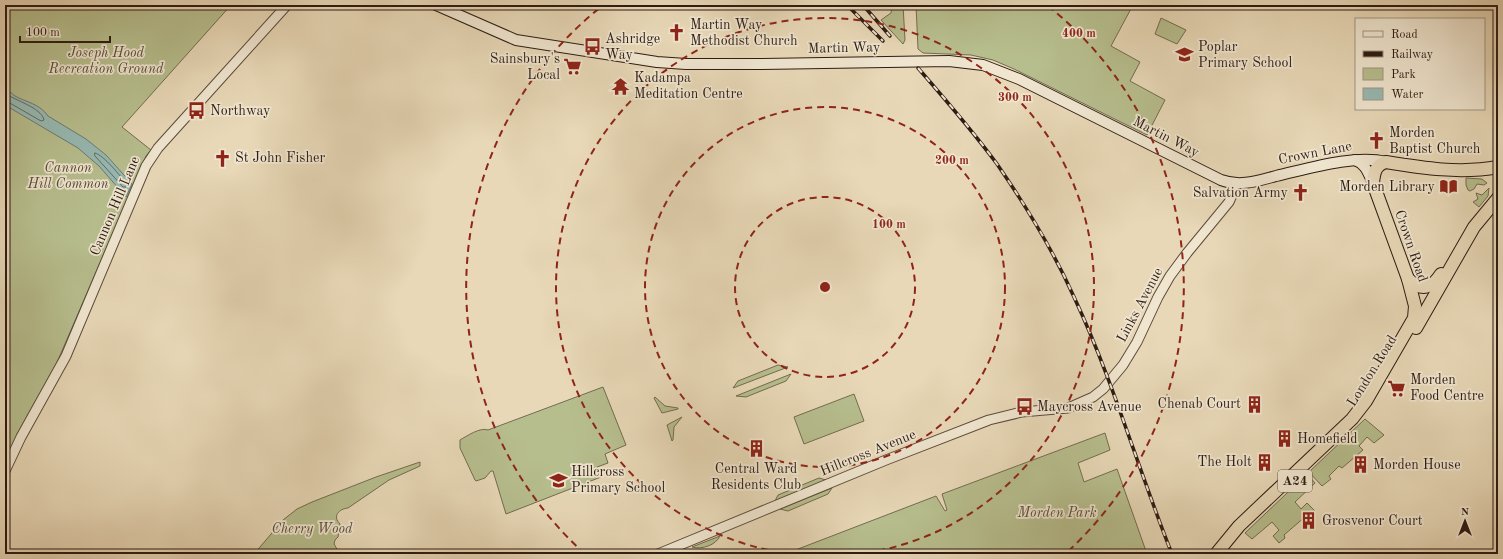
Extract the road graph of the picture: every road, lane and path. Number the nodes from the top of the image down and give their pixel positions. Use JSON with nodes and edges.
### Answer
{"nodes":[{"id":1,"x":287,"y":5,"type":"edge"},
{"id":2,"x":436,"y":5,"type":"edge"},
{"id":3,"x":1355,"y":160,"type":"junction"},
{"id":4,"x":1386,"y":162,"type":"junction"},
{"id":5,"x":1496,"y":170,"type":"edge"},
{"id":6,"x":1373,"y":183,"type":"junction"},
{"id":7,"x":1234,"y":184,"type":"junction"},
{"id":8,"x":1498,"y":198,"type":"edge"},
{"id":9,"x":1462,"y":247,"type":"junction"},
{"id":10,"x":1408,"y":279,"type":"junction"},
{"id":11,"x":1412,"y":296,"type":"joint"},
{"id":12,"x":1093,"y":397,"type":"joint"},
{"id":13,"x":5,"y":471,"type":"edge"},
{"id":14,"x":658,"y":554,"type":"edge"},
{"id":15,"x":1216,"y":554,"type":"edge"},
{"id":16,"x":1224,"y":554,"type":"edge"}],
"edges":[{"from":1,"to":13,"type":"street","name":"Cannon Hill Lane"},
{"from":2,"to":7,"type":"main road","name":"Martin Way"},
{"from":3,"to":4,"type":"main road","name":"Crown Lane"},
{"from":3,"to":6,"type":"main road","name":"Crown Road"},
{"from":3,"to":7,"type":"main road","name":"Crown Lane"},
{"from":4,"to":5,"type":"highway","name":"Crown Lane"},
{"from":4,"to":6,"type":"highway"},
{"from":6,"to":10,"type":"highway","name":"Crown Road","number":"A24"},
{"from":7,"to":12,"type":"street","name":"Links Avenue"},
{"from":8,"to":9,"type":"highway","name":"London Road","number":"A24"},
{"from":9,"to":10,"type":"highway","number":"A24"},
{"from":9,"to":16,"type":"highway","name":"London Road","number":"A24"},
{"from":10,"to":11,"type":"highway","name":"Crown Road","number":"A24"},
{"from":11,"to":15,"type":"highway","name":"London Road","number":"A24"},
{"from":12,"to":14,"type":"street","name":"Hillcross Avenue"}]}
